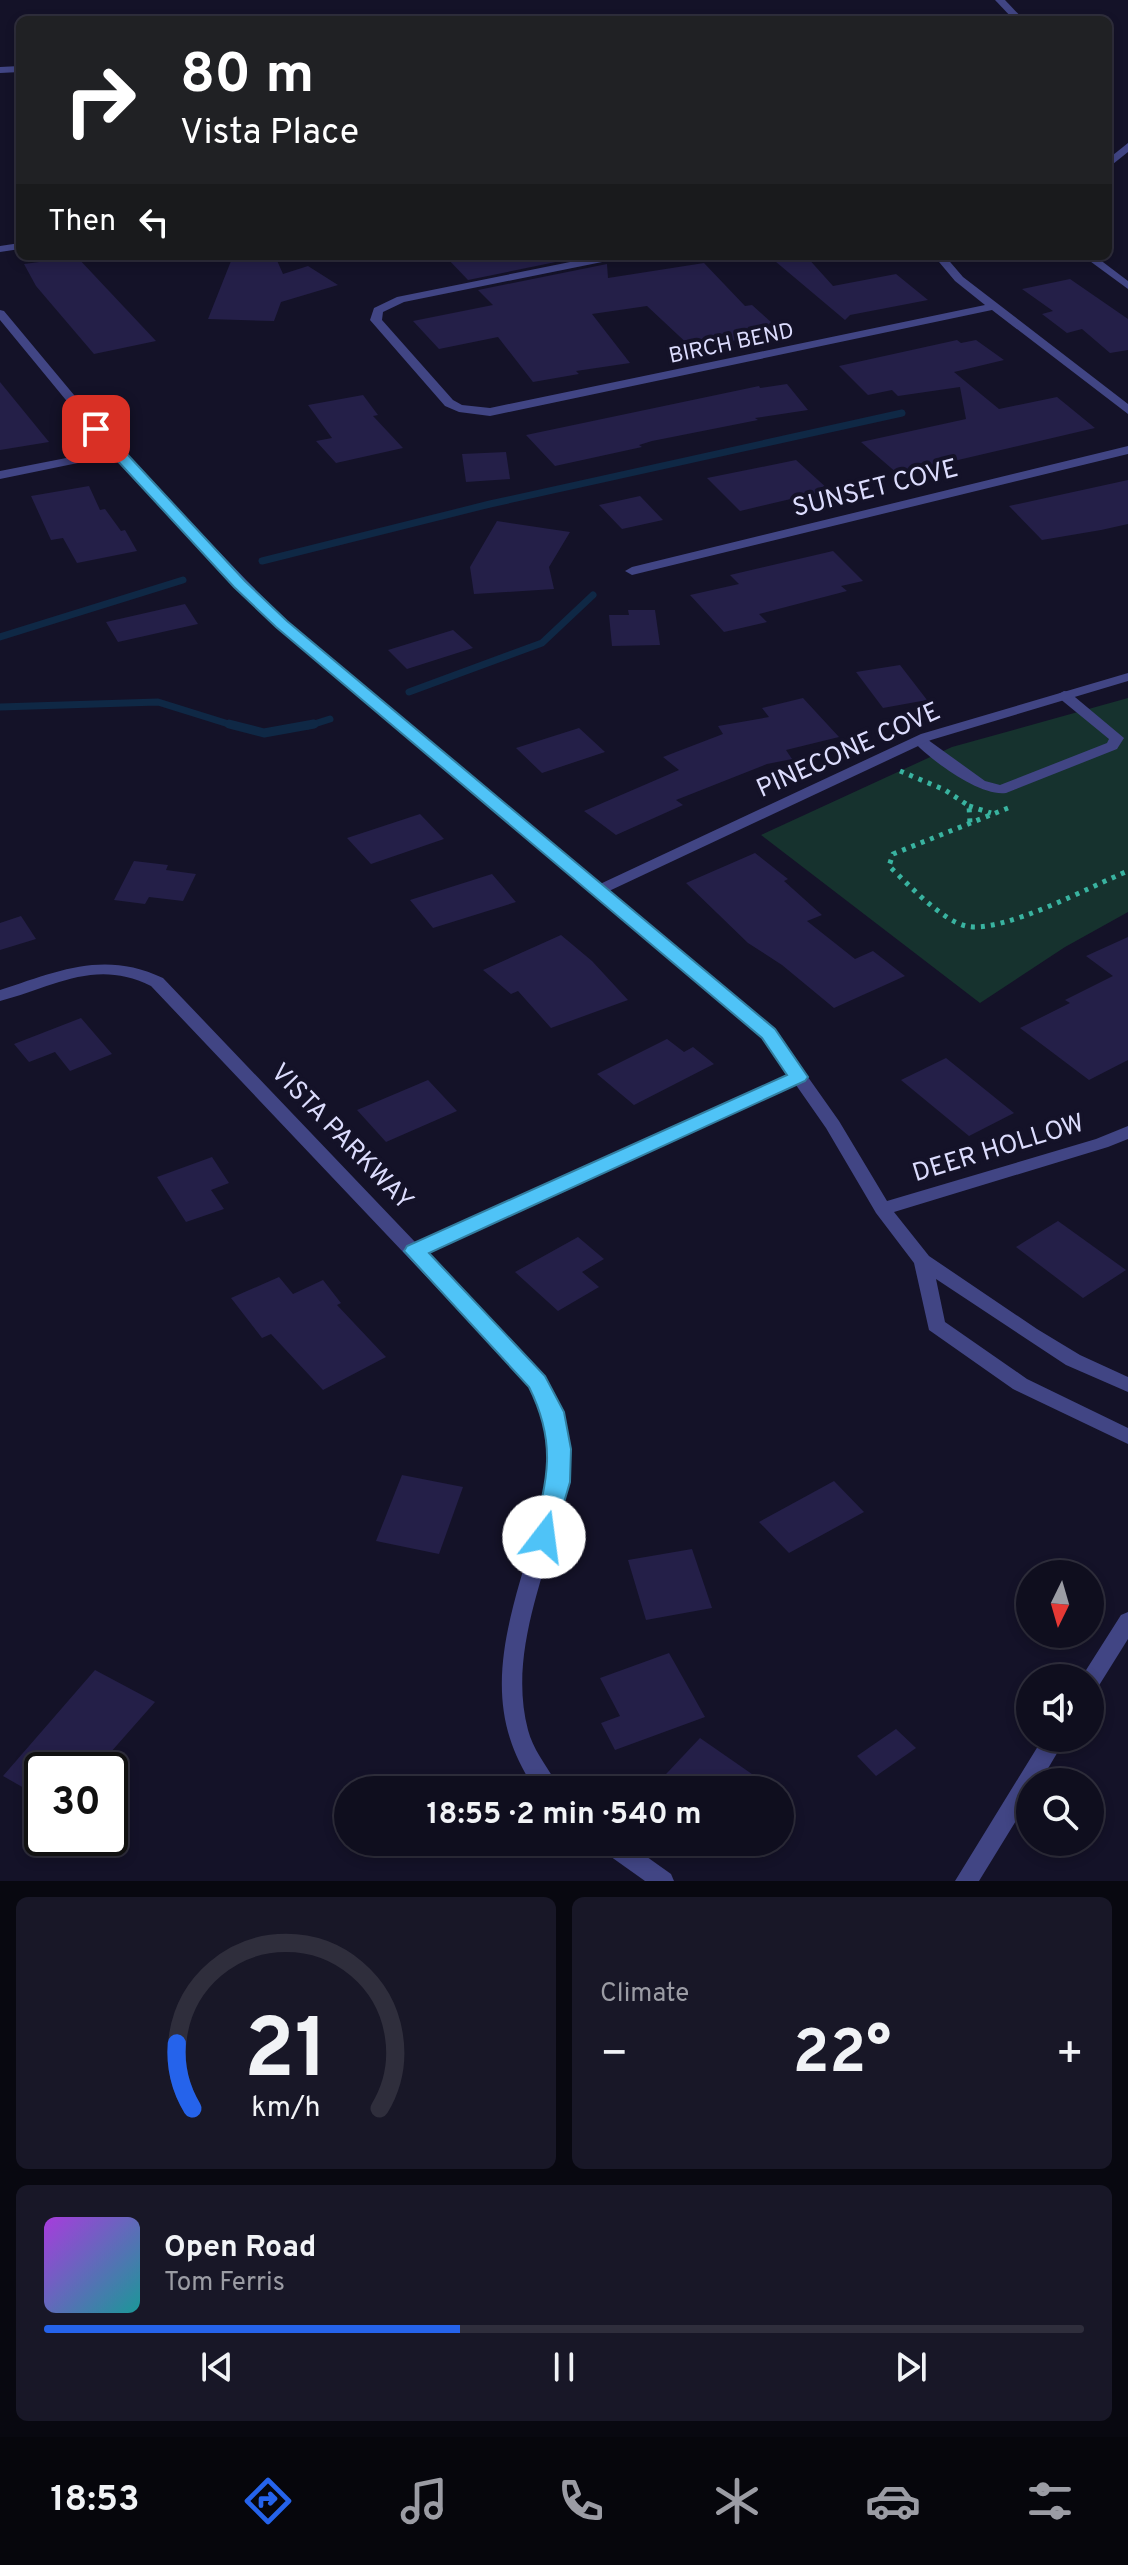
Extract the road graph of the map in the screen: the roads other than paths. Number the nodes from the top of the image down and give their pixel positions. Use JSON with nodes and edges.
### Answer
{"nodes":[{"id":1,"x":1000,"y":0,"type":"edge"},
{"id":2,"x":1015,"y":16,"type":"edge"},
{"id":3,"x":1128,"y":146,"type":"edge"},
{"id":4,"x":1112,"y":159,"type":"edge"},
{"id":5,"x":597,"y":260,"type":"edge"},
{"id":6,"x":942,"y":260,"type":"edge"},
{"id":7,"x":1094,"y":260,"type":"edge"},
{"id":8,"x":1125,"y":281,"type":"edge"},
{"id":9,"x":995,"y":306,"type":"junction"},
{"id":10,"x":0,"y":313,"type":"edge"},
{"id":11,"x":1128,"y":410,"type":"edge"},
{"id":12,"x":1128,"y":450,"type":"edge"},
{"id":13,"x":115,"y":452,"type":"junction"},
{"id":14,"x":0,"y":475,"type":"edge"},
{"id":15,"x":632,"y":571,"type":"dead end"},
{"id":16,"x":1128,"y":677,"type":"edge"},
{"id":17,"x":1064,"y":695,"type":"junction"},
{"id":18,"x":919,"y":740,"type":"junction"},
{"id":19,"x":597,"y":891,"type":"junction"},
{"id":20,"x":0,"y":996,"type":"edge"},
{"id":21,"x":799,"y":1077,"type":"junction"},
{"id":22,"x":1128,"y":1132,"type":"edge"},
{"id":23,"x":882,"y":1209,"type":"junction"},
{"id":24,"x":414,"y":1251,"type":"junction"},
{"id":25,"x":923,"y":1261,"type":"junction"},
{"id":26,"x":1128,"y":1385,"type":"edge"},
{"id":27,"x":1128,"y":1437,"type":"edge"},
{"id":28,"x":1128,"y":1621,"type":"edge"},
{"id":29,"x":1101,"y":1664,"type":"edge"},
{"id":30,"x":1046,"y":1752,"type":"edge"},
{"id":31,"x":536,"y":1776,"type":"edge"},
{"id":32,"x":628,"y":1856,"type":"edge"},
{"id":33,"x":663,"y":1881,"type":"edge"},
{"id":34,"x":966,"y":1881,"type":"edge"}],
"edges":[{"from":1,"to":2,"type":"street"},
{"from":3,"to":4,"type":"street"},
{"from":5,"to":9,"type":"street","name":"BIRCH BEND"},
{"from":6,"to":9,"type":"street"},
{"from":7,"to":8,"type":"street"},
{"from":9,"to":11,"type":"street"},
{"from":10,"to":13,"type":"street"},
{"from":12,"to":15,"type":"street","name":"SUNSET COVE"},
{"from":13,"to":14,"type":"street"},
{"from":13,"to":19,"type":"street"},
{"from":16,"to":17,"type":"street","name":"PINECONE COVE"},
{"from":17,"to":18,"type":"street","name":"PINECONE COVE"},
{"from":17,"to":18,"type":"street"},
{"from":18,"to":19,"type":"street","name":"PINECONE COVE"},
{"from":19,"to":21,"type":"street"},
{"from":20,"to":24,"type":"street","name":"VISTA PARKWAY"},
{"from":21,"to":23,"type":"street"},
{"from":21,"to":24,"type":"street"},
{"from":22,"to":23,"type":"street","name":"DEER HOLLOW"},
{"from":23,"to":25,"type":"street"},
{"from":24,"to":31,"type":"street","name":"VISTA PARKWAY"},
{"from":25,"to":26,"type":"street"},
{"from":25,"to":27,"type":"street"},
{"from":28,"to":29,"type":"street"},
{"from":30,"to":34,"type":"street"},
{"from":32,"to":33,"type":"street"}]}
